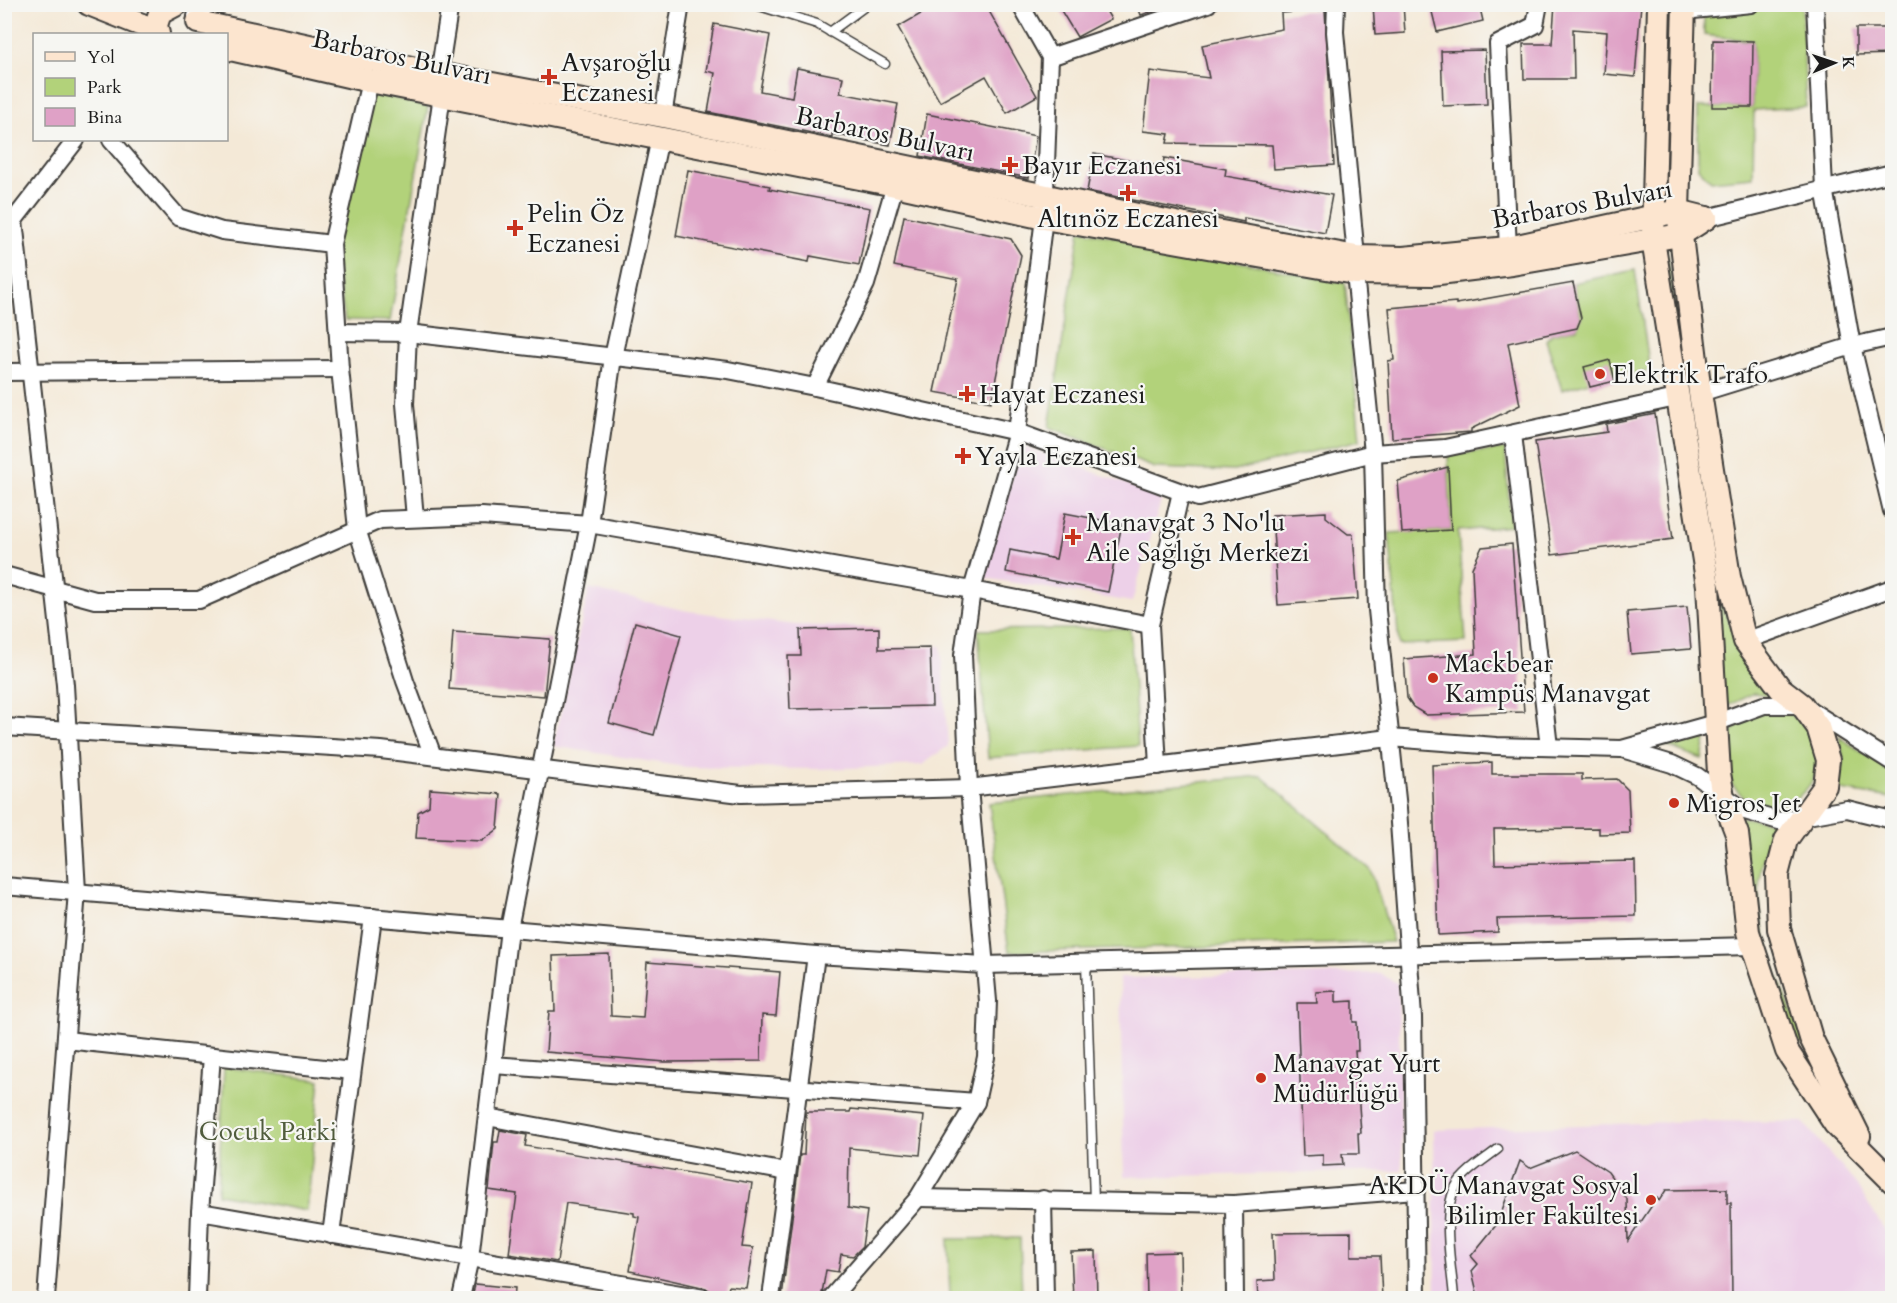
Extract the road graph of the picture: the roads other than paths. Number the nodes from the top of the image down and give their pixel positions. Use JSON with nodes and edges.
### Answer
{"nodes":[{"id":1,"x":450,"y":4,"type":"edge"},
{"id":2,"x":681,"y":4,"type":"edge"},
{"id":3,"x":753,"y":4,"type":"edge"},
{"id":4,"x":868,"y":4,"type":"edge"},
{"id":5,"x":1020,"y":4,"type":"edge"},
{"id":6,"x":1208,"y":4,"type":"edge"},
{"id":7,"x":1336,"y":4,"type":"edge"},
{"id":8,"x":1539,"y":4,"type":"edge"},
{"id":9,"x":1659,"y":4,"type":"edge"},
{"id":10,"x":1751,"y":4,"type":"edge"},
{"id":11,"x":1815,"y":4,"type":"edge"},
{"id":12,"x":95,"y":7,"type":"edge"},
{"id":13,"x":1684,"y":8,"type":"edge"},
{"id":14,"x":184,"y":11,"type":"edge"},
{"id":15,"x":830,"y":32,"type":"junction"},
{"id":16,"x":108,"y":33,"type":"edge"},
{"id":17,"x":157,"y":33,"type":"edge"},
{"id":18,"x":228,"y":48,"type":"edge"},
{"id":19,"x":1050,"y":57,"type":"junction"},
{"id":20,"x":885,"y":64,"type":"dead end"},
{"id":21,"x":370,"y":81,"type":"junction"},
{"id":22,"x":440,"y":85,"type":"junction"},
{"id":23,"x":662,"y":127,"type":"junction"},
{"id":24,"x":75,"y":141,"type":"edge"},
{"id":25,"x":112,"y":141,"type":"edge"},
{"id":26,"x":1893,"y":173,"type":"edge"},
{"id":27,"x":895,"y":185,"type":"junction"},
{"id":28,"x":1824,"y":188,"type":"junction"},
{"id":29,"x":1045,"y":207,"type":"junction"},
{"id":30,"x":1678,"y":211,"type":"junction"},
{"id":31,"x":1652,"y":215,"type":"junction"},
{"id":32,"x":1706,"y":218,"type":"junction"},
{"id":33,"x":9,"y":221,"type":"edge"},
{"id":34,"x":1680,"y":235,"type":"junction"},
{"id":35,"x":1653,"y":240,"type":"junction"},
{"id":36,"x":332,"y":244,"type":"junction"},
{"id":37,"x":1508,"y":248,"type":"junction"},
{"id":38,"x":1356,"y":265,"type":"junction"},
{"id":39,"x":338,"y":332,"type":"junction"},
{"id":40,"x":408,"y":333,"type":"junction"},
{"id":41,"x":1893,"y":337,"type":"edge"},
{"id":42,"x":1852,"y":346,"type":"junction"},
{"id":43,"x":613,"y":357,"type":"junction"},
{"id":44,"x":340,"y":369,"type":"junction"},
{"id":45,"x":30,"y":371,"type":"junction"},
{"id":46,"x":4,"y":372,"type":"edge"},
{"id":47,"x":815,"y":387,"type":"junction"},
{"id":48,"x":1700,"y":393,"type":"junction"},
{"id":49,"x":1676,"y":398,"type":"junction"},
{"id":50,"x":1017,"y":432,"type":"junction"},
{"id":51,"x":1513,"y":434,"type":"junction"},
{"id":52,"x":1373,"y":453,"type":"junction"},
{"id":53,"x":1181,"y":492,"type":"junction"},
{"id":54,"x":1893,"y":511,"type":"edge"},
{"id":55,"x":415,"y":518,"type":"junction"},
{"id":56,"x":589,"y":524,"type":"junction"},
{"id":57,"x":357,"y":529,"type":"junction"},
{"id":58,"x":4,"y":575,"type":"edge"},
{"id":59,"x":54,"y":588,"type":"junction"},
{"id":60,"x":1893,"y":588,"type":"edge"},
{"id":61,"x":972,"y":590,"type":"junction"},
{"id":62,"x":1150,"y":625,"type":"junction"},
{"id":63,"x":1745,"y":641,"type":"junction"},
{"id":64,"x":1802,"y":705,"type":"junction"},
{"id":65,"x":1715,"y":723,"type":"junction"},
{"id":66,"x":4,"y":727,"type":"edge"},
{"id":67,"x":69,"y":731,"type":"junction"},
{"id":68,"x":1390,"y":738,"type":"junction"},
{"id":69,"x":1550,"y":747,"type":"junction"},
{"id":70,"x":1622,"y":749,"type":"junction"},
{"id":71,"x":433,"y":756,"type":"junction"},
{"id":72,"x":1893,"y":762,"type":"edge"},
{"id":73,"x":1158,"y":766,"type":"junction"},
{"id":74,"x":540,"y":770,"type":"junction"},
{"id":75,"x":969,"y":788,"type":"junction"},
{"id":76,"x":1723,"y":797,"type":"junction"},
{"id":77,"x":1802,"y":819,"type":"junction"},
{"id":78,"x":1893,"y":820,"type":"edge"},
{"id":79,"x":4,"y":886,"type":"edge"},
{"id":80,"x":77,"y":891,"type":"junction"},
{"id":81,"x":373,"y":917,"type":"junction"},
{"id":82,"x":510,"y":929,"type":"junction"},
{"id":83,"x":1752,"y":946,"type":"junction"},
{"id":84,"x":816,"y":955,"type":"junction"},
{"id":85,"x":1408,"y":956,"type":"junction"},
{"id":86,"x":1086,"y":963,"type":"junction"},
{"id":87,"x":984,"y":965,"type":"junction"},
{"id":88,"x":66,"y":1041,"type":"junction"},
{"id":89,"x":212,"y":1056,"type":"junction"},
{"id":90,"x":493,"y":1065,"type":"junction"},
{"id":91,"x":352,"y":1071,"type":"junction"},
{"id":92,"x":799,"y":1088,"type":"junction"},
{"id":93,"x":976,"y":1102,"type":"junction"},
{"id":94,"x":487,"y":1117,"type":"junction"},
{"id":95,"x":1498,"y":1149,"type":"dead end"},
{"id":96,"x":1872,"y":1161,"type":"junction"},
{"id":97,"x":787,"y":1172,"type":"junction"},
{"id":98,"x":1893,"y":1181,"type":"edge"},
{"id":99,"x":1416,"y":1190,"type":"junction"},
{"id":100,"x":918,"y":1198,"type":"junction"},
{"id":101,"x":1043,"y":1199,"type":"junction"},
{"id":102,"x":1094,"y":1201,"type":"junction"},
{"id":103,"x":1234,"y":1204,"type":"junction"},
{"id":104,"x":200,"y":1212,"type":"junction"},
{"id":105,"x":331,"y":1234,"type":"junction"},
{"id":106,"x":470,"y":1258,"type":"junction"},
{"id":107,"x":46,"y":1299,"type":"edge"},
{"id":108,"x":197,"y":1299,"type":"edge"},
{"id":109,"x":461,"y":1299,"type":"edge"},
{"id":110,"x":704,"y":1299,"type":"edge"},
{"id":111,"x":771,"y":1299,"type":"edge"},
{"id":112,"x":831,"y":1299,"type":"edge"},
{"id":113,"x":1044,"y":1299,"type":"edge"},
{"id":114,"x":1235,"y":1299,"type":"edge"},
{"id":115,"x":1417,"y":1299,"type":"edge"},
{"id":116,"x":1454,"y":1299,"type":"edge"}],
"edges":[{"from":1,"to":22,"type":"street"},
{"from":2,"to":23,"type":"street"},
{"from":3,"to":15,"type":"lane"},
{"from":4,"to":15,"type":"lane"},
{"from":5,"to":19,"type":"street"},
{"from":6,"to":19,"type":"street"},
{"from":7,"to":38,"type":"street"},
{"from":8,"to":37,"type":"street"},
{"from":9,"to":31,"type":"street"},
{"from":10,"to":13,"type":"street"},
{"from":11,"to":28,"type":"street"},
{"from":12,"to":16,"type":"street"},
{"from":12,"to":17,"type":"street"},
{"from":13,"to":30,"type":"street"},
{"from":14,"to":17,"type":"street"},
{"from":14,"to":22,"type":"street","name":"Barbaros Bulvarı"},
{"from":15,"to":20,"type":"lane"},
{"from":18,"to":21,"type":"street","name":"Barbaros Bulvarı"},
{"from":19,"to":29,"type":"street"},
{"from":21,"to":22,"type":"street","name":"Barbaros Bulvarı"},
{"from":21,"to":36,"type":"street"},
{"from":22,"to":23,"type":"street","name":"Barbaros Bulvarı"},
{"from":22,"to":40,"type":"street"},
{"from":23,"to":27,"type":"street","name":"Barbaros Bulvarı"},
{"from":23,"to":29,"type":"street","name":"Barbaros Bulvarı"},
{"from":23,"to":43,"type":"street"},
{"from":24,"to":33,"type":"street"},
{"from":25,"to":36,"type":"street"},
{"from":26,"to":28,"type":"street"},
{"from":27,"to":29,"type":"street","name":"Barbaros Bulvarı"},
{"from":27,"to":47,"type":"street"},
{"from":28,"to":32,"type":"street"},
{"from":28,"to":42,"type":"street"},
{"from":29,"to":38,"type":"street","name":"Barbaros Bulvarı"},
{"from":29,"to":50,"type":"street"},
{"from":30,"to":31,"type":"street","name":"Barbaros Bulvarı"},
{"from":30,"to":32,"type":"street","name":"Barbaros Bulvarı"},
{"from":30,"to":34,"type":"street"},
{"from":31,"to":35,"type":"street"},
{"from":31,"to":37,"type":"street","name":"Barbaros Bulvarı"},
{"from":32,"to":34,"type":"street","name":"Barbaros Bulvarı"},
{"from":33,"to":45,"type":"street"},
{"from":34,"to":35,"type":"street","name":"Barbaros Bulvarı"},
{"from":34,"to":48,"type":"street"},
{"from":35,"to":38,"type":"street","name":"Barbaros Bulvarı"},
{"from":35,"to":49,"type":"street"},
{"from":36,"to":39,"type":"street"},
{"from":37,"to":38,"type":"street","name":"Barbaros Bulvarı"},
{"from":38,"to":52,"type":"street"},
{"from":39,"to":40,"type":"street"},
{"from":39,"to":44,"type":"street"},
{"from":40,"to":43,"type":"street"},
{"from":40,"to":55,"type":"street"},
{"from":41,"to":42,"type":"street"},
{"from":42,"to":48,"type":"street"},
{"from":42,"to":54,"type":"street"},
{"from":43,"to":47,"type":"street"},
{"from":43,"to":56,"type":"street"},
{"from":44,"to":45,"type":"street"},
{"from":44,"to":57,"type":"street"},
{"from":45,"to":46,"type":"street"},
{"from":45,"to":59,"type":"street"},
{"from":47,"to":50,"type":"street"},
{"from":48,"to":63,"type":"street"},
{"from":49,"to":51,"type":"street"},
{"from":49,"to":65,"type":"street"},
{"from":50,"to":53,"type":"street"},
{"from":50,"to":61,"type":"street"},
{"from":51,"to":52,"type":"street"},
{"from":51,"to":69,"type":"street"},
{"from":52,"to":53,"type":"street"},
{"from":52,"to":68,"type":"street"},
{"from":53,"to":62,"type":"street"},
{"from":55,"to":56,"type":"street"},
{"from":55,"to":57,"type":"street"},
{"from":56,"to":61,"type":"street"},
{"from":56,"to":74,"type":"street"},
{"from":57,"to":59,"type":"street"},
{"from":57,"to":71,"type":"street"},
{"from":58,"to":59,"type":"street"},
{"from":59,"to":67,"type":"street"},
{"from":60,"to":63,"type":"street"},
{"from":61,"to":62,"type":"street"},
{"from":61,"to":75,"type":"street"},
{"from":62,"to":73,"type":"street"},
{"from":63,"to":64,"type":"street"},
{"from":64,"to":65,"type":"street"},
{"from":64,"to":72,"type":"street"},
{"from":64,"to":77,"type":"street"},
{"from":65,"to":70,"type":"street"},
{"from":65,"to":76,"type":"street"},
{"from":66,"to":67,"type":"street"},
{"from":67,"to":71,"type":"street"},
{"from":67,"to":80,"type":"street"},
{"from":68,"to":69,"type":"street"},
{"from":68,"to":73,"type":"street"},
{"from":68,"to":85,"type":"street"},
{"from":69,"to":70,"type":"street"},
{"from":70,"to":76,"type":"street"},
{"from":71,"to":74,"type":"street"},
{"from":73,"to":75,"type":"street"},
{"from":74,"to":75,"type":"street"},
{"from":74,"to":82,"type":"street"},
{"from":75,"to":87,"type":"street"},
{"from":76,"to":77,"type":"street"},
{"from":76,"to":83,"type":"street"},
{"from":77,"to":78,"type":"street"},
{"from":77,"to":96,"type":"street"},
{"from":79,"to":80,"type":"street"},
{"from":80,"to":81,"type":"street"},
{"from":80,"to":88,"type":"street"},
{"from":81,"to":82,"type":"street"},
{"from":81,"to":91,"type":"street"},
{"from":82,"to":84,"type":"street"},
{"from":82,"to":90,"type":"street"},
{"from":83,"to":85,"type":"street"},
{"from":83,"to":96,"type":"street"},
{"from":84,"to":87,"type":"street"},
{"from":84,"to":92,"type":"street"},
{"from":85,"to":86,"type":"street"},
{"from":85,"to":99,"type":"street"},
{"from":86,"to":87,"type":"street"},
{"from":86,"to":102,"type":"lane"},
{"from":87,"to":93,"type":"street"},
{"from":88,"to":89,"type":"street"},
{"from":88,"to":107,"type":"street"},
{"from":89,"to":91,"type":"street"},
{"from":89,"to":104,"type":"street"},
{"from":90,"to":92,"type":"street"},
{"from":90,"to":94,"type":"street"},
{"from":91,"to":105,"type":"street"},
{"from":92,"to":93,"type":"street"},
{"from":92,"to":97,"type":"street"},
{"from":93,"to":100,"type":"street"},
{"from":94,"to":97,"type":"street"},
{"from":94,"to":106,"type":"street"},
{"from":95,"to":116,"type":"lane"},
{"from":96,"to":98,"type":"street"},
{"from":97,"to":111,"type":"street"},
{"from":99,"to":103,"type":"street"},
{"from":99,"to":115,"type":"street"},
{"from":100,"to":101,"type":"street"},
{"from":100,"to":112,"type":"street"},
{"from":101,"to":102,"type":"street"},
{"from":101,"to":113,"type":"street"},
{"from":102,"to":103,"type":"street"},
{"from":103,"to":114,"type":"street"},
{"from":104,"to":105,"type":"street"},
{"from":104,"to":108,"type":"street"},
{"from":105,"to":106,"type":"street"},
{"from":106,"to":109,"type":"street"},
{"from":106,"to":110,"type":"street"}]}
